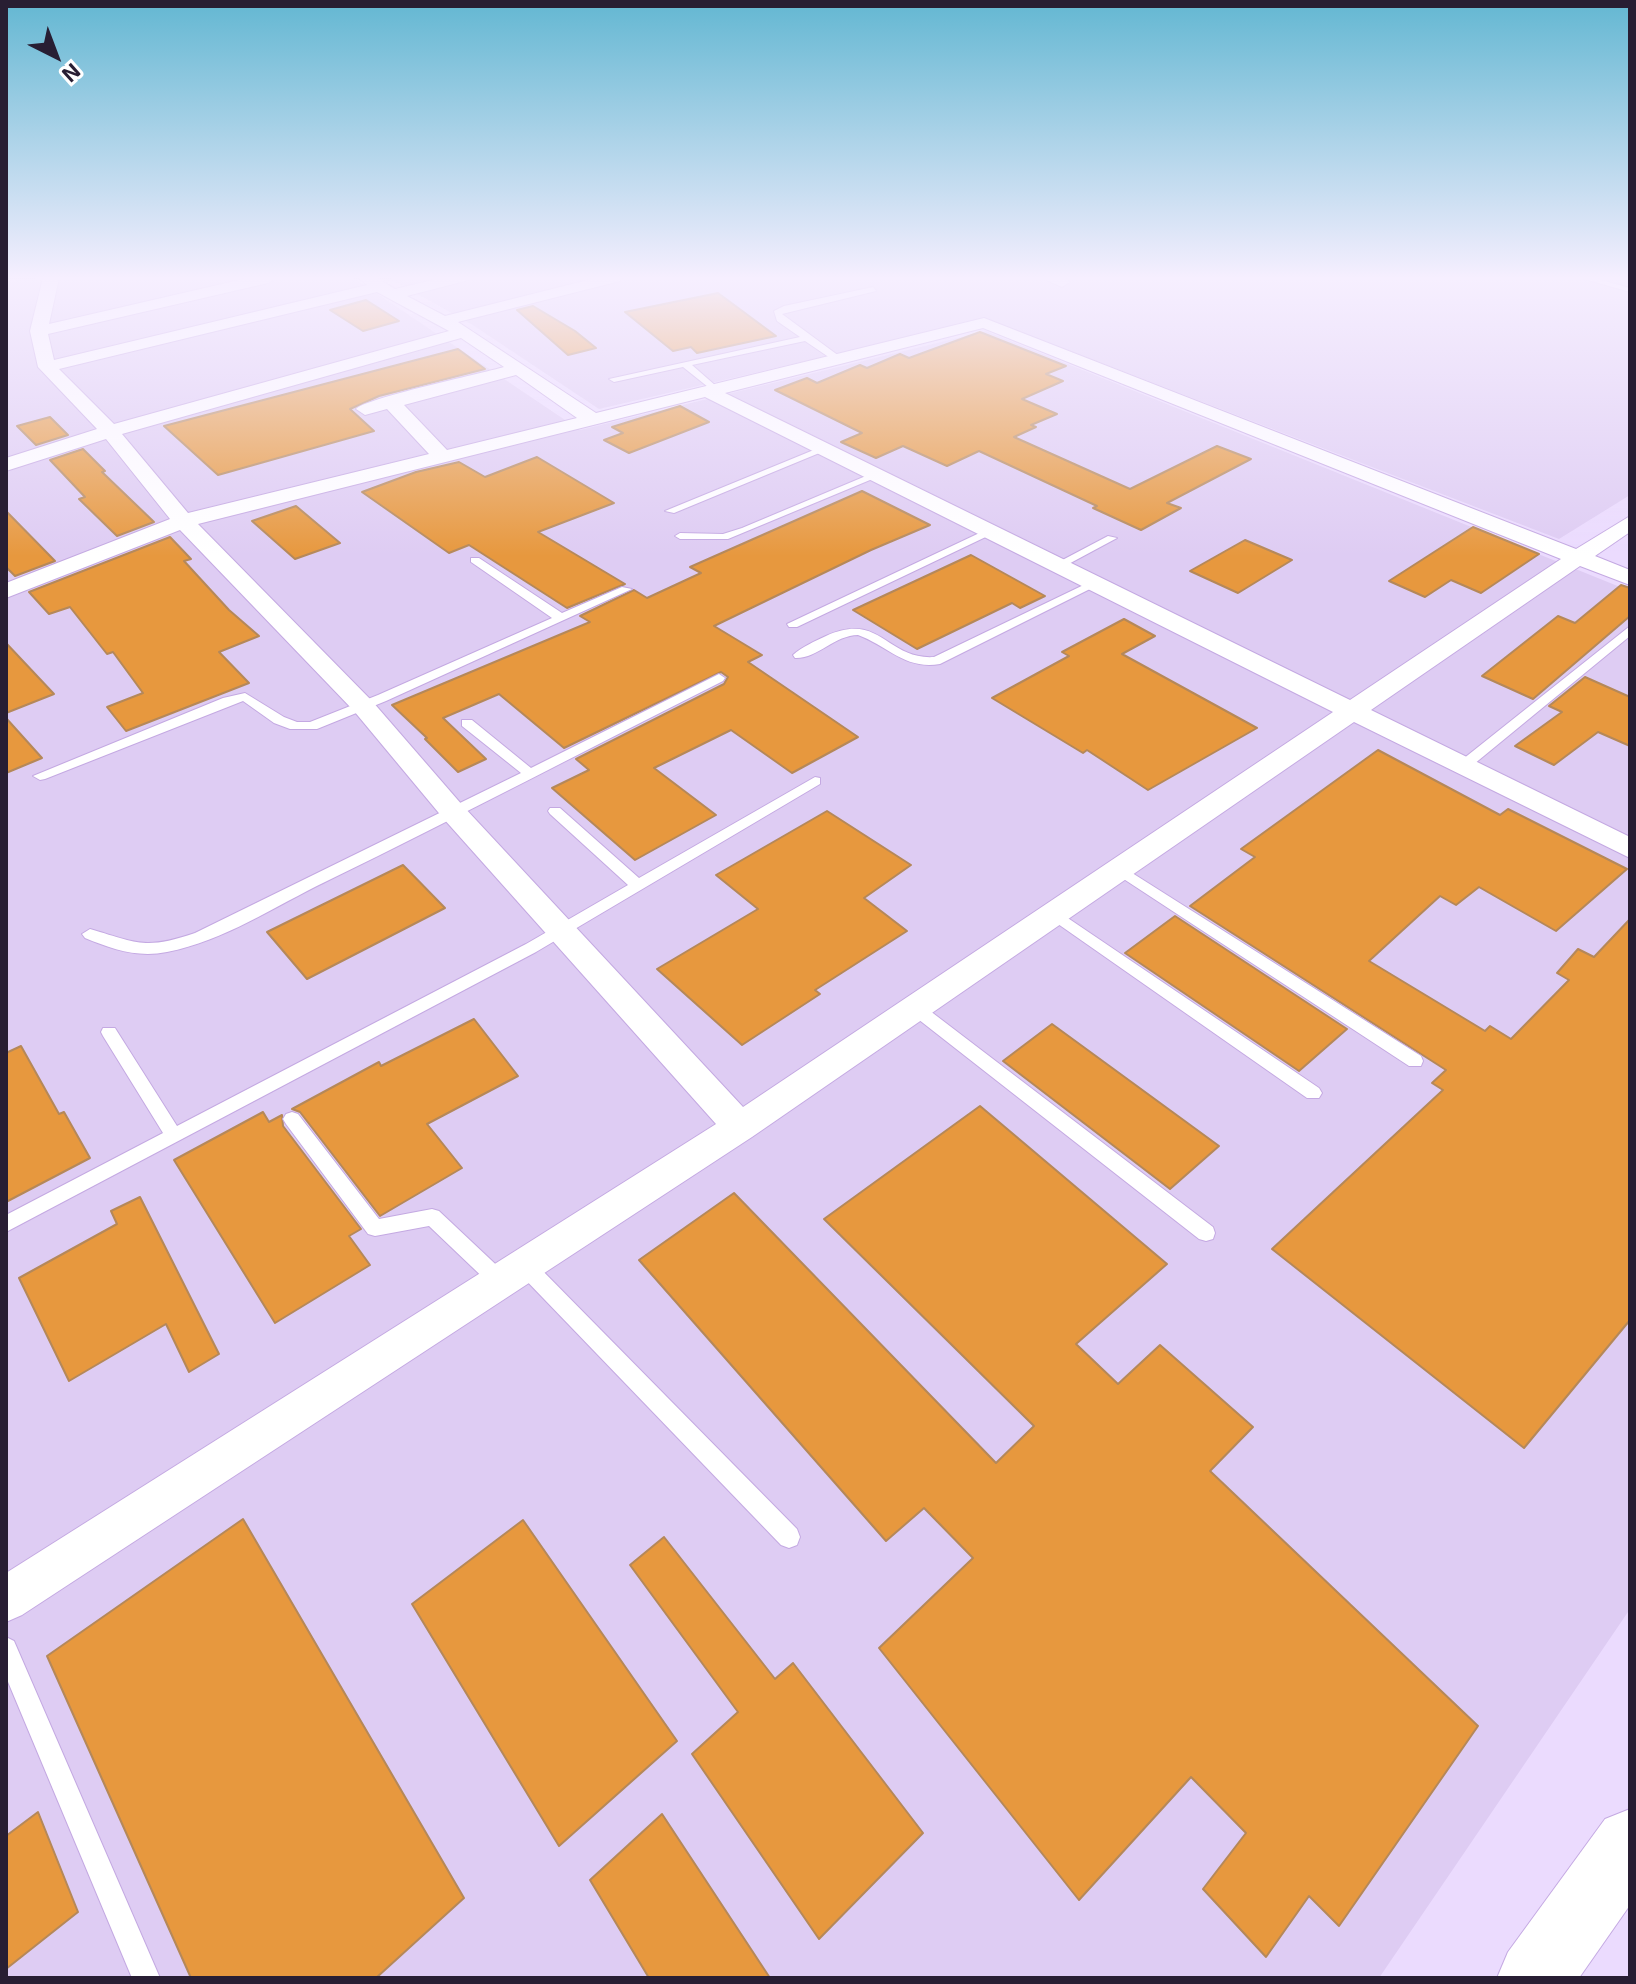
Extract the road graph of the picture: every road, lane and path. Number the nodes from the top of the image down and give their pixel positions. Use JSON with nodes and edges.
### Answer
{"nodes":[{"id":1,"x":51,"y":371,"type":"edge"},
{"id":2,"x":326,"y":371,"type":"edge"},
{"id":3,"x":513,"y":371,"type":"edge"},
{"id":4,"x":521,"y":371,"type":"edge"},
{"id":5,"x":654,"y":371,"type":"edge"},
{"id":6,"x":691,"y":371,"type":"edge"},
{"id":7,"x":784,"y":371,"type":"edge"},
{"id":8,"x":1104,"y":371,"type":"edge"},
{"id":9,"x":614,"y":379,"type":"dead end"},
{"id":10,"x":709,"y":389,"type":"junction"},
{"id":11,"x":390,"y":401,"type":"junction"},
{"id":12,"x":365,"y":409,"type":"dead end"},
{"id":13,"x":590,"y":418,"type":"junction"},
{"id":14,"x":110,"y":431,"type":"junction"},
{"id":15,"x":824,"y":449,"type":"junction"},
{"id":16,"x":441,"y":455,"type":"junction"},
{"id":17,"x":6,"y":465,"type":"edge"},
{"id":18,"x":877,"y":475,"type":"junction"},
{"id":19,"x":670,"y":511,"type":"dead end"},
{"id":20,"x":183,"y":521,"type":"junction"},
{"id":21,"x":1630,"y":522,"type":"edge"},
{"id":22,"x":990,"y":531,"type":"junction"},
{"id":23,"x":680,"y":536,"type":"dead end"},
{"id":24,"x":1112,"y":538,"type":"dead end"},
{"id":25,"x":1575,"y":557,"type":"junction"},
{"id":26,"x":475,"y":560,"type":"dead end"},
{"id":27,"x":1059,"y":565,"type":"junction"},
{"id":28,"x":1630,"y":578,"type":"edge"},
{"id":29,"x":1094,"y":583,"type":"junction"},
{"id":30,"x":626,"y":589,"type":"dead end"},
{"id":31,"x":6,"y":591,"type":"edge"},
{"id":32,"x":561,"y":618,"type":"junction"},
{"id":33,"x":793,"y":624,"type":"dead end"},
{"id":34,"x":1630,"y":630,"type":"edge"},
{"id":35,"x":799,"y":655,"type":"dead end"},
{"id":36,"x":719,"y":678,"type":"dead end"},
{"id":37,"x":363,"y":706,"type":"junction"},
{"id":38,"x":1350,"y":710,"type":"junction"},
{"id":39,"x":467,"y":723,"type":"dead end"},
{"id":40,"x":1463,"y":766,"type":"junction"},
{"id":41,"x":528,"y":772,"type":"junction"},
{"id":42,"x":40,"y":776,"type":"dead end"},
{"id":43,"x":815,"y":781,"type":"dead end"},
{"id":44,"x":555,"y":811,"type":"dead end"},
{"id":45,"x":453,"y":812,"type":"junction"},
{"id":46,"x":1630,"y":849,"type":"edge"},
{"id":47,"x":1118,"y":869,"type":"junction"},
{"id":48,"x":636,"y":884,"type":"junction"},
{"id":49,"x":1053,"y":913,"type":"junction"},
{"id":50,"x":562,"y":929,"type":"junction"},
{"id":51,"x":90,"y":934,"type":"dead end"},
{"id":52,"x":915,"y":1008,"type":"junction"},
{"id":53,"x":109,"y":1032,"type":"dead end"},
{"id":54,"x":1415,"y":1061,"type":"dead end"},
{"id":55,"x":1313,"y":1093,"type":"dead end"},
{"id":56,"x":292,"y":1119,"type":"dead end"},
{"id":57,"x":740,"y":1127,"type":"junction"},
{"id":58,"x":173,"y":1135,"type":"junction"},
{"id":59,"x":6,"y":1224,"type":"edge"},
{"id":60,"x":1206,"y":1233,"type":"dead end"},
{"id":61,"x":512,"y":1273,"type":"junction"},
{"id":62,"x":789,"y":1537,"type":"dead end"},
{"id":63,"x":6,"y":1599,"type":"edge"},
{"id":64,"x":6,"y":1649,"type":"edge"},
{"id":65,"x":1630,"y":1844,"type":"edge"},
{"id":66,"x":146,"y":1978,"type":"edge"},
{"id":67,"x":1534,"y":1978,"type":"edge"}],
"edges":[{"from":1,"to":14,"type":"street"},
{"from":2,"to":14,"type":"street"},
{"from":3,"to":11,"type":"street"},
{"from":4,"to":13,"type":"street"},
{"from":5,"to":9,"type":"lane"},
{"from":6,"to":10,"type":"lane"},
{"from":7,"to":10,"type":"street"},
{"from":8,"to":25,"type":"street"},
{"from":10,"to":13,"type":"street"},
{"from":10,"to":15,"type":"street"},
{"from":11,"to":12,"type":"street"},
{"from":11,"to":16,"type":"street"},
{"from":13,"to":16,"type":"street"},
{"from":14,"to":17,"type":"street"},
{"from":14,"to":20,"type":"street"},
{"from":15,"to":18,"type":"street"},
{"from":15,"to":19,"type":"lane"},
{"from":16,"to":20,"type":"street"},
{"from":18,"to":22,"type":"street"},
{"from":18,"to":23,"type":"lane"},
{"from":20,"to":31,"type":"street"},
{"from":20,"to":37,"type":"street"},
{"from":21,"to":25,"type":"street"},
{"from":22,"to":27,"type":"street"},
{"from":22,"to":33,"type":"lane"},
{"from":24,"to":27,"type":"lane"},
{"from":25,"to":28,"type":"street"},
{"from":25,"to":38,"type":"street"},
{"from":26,"to":32,"type":"lane"},
{"from":27,"to":29,"type":"street"},
{"from":29,"to":35,"type":"lane"},
{"from":29,"to":38,"type":"street"},
{"from":30,"to":32,"type":"lane"},
{"from":32,"to":37,"type":"lane"},
{"from":34,"to":40,"type":"lane"},
{"from":36,"to":41,"type":"lane"},
{"from":37,"to":42,"type":"lane"},
{"from":37,"to":45,"type":"street"},
{"from":38,"to":40,"type":"street"},
{"from":38,"to":47,"type":"street"},
{"from":39,"to":41,"type":"lane"},
{"from":40,"to":46,"type":"street"},
{"from":41,"to":45,"type":"lane"},
{"from":43,"to":48,"type":"lane"},
{"from":44,"to":48,"type":"lane"},
{"from":45,"to":50,"type":"street"},
{"from":45,"to":51,"type":"lane"},
{"from":47,"to":49,"type":"street"},
{"from":47,"to":54,"type":"lane"},
{"from":48,"to":50,"type":"lane"},
{"from":49,"to":52,"type":"street"},
{"from":49,"to":55,"type":"lane"},
{"from":50,"to":57,"type":"street"},
{"from":50,"to":58,"type":"lane"},
{"from":52,"to":57,"type":"street"},
{"from":52,"to":60,"type":"lane"},
{"from":53,"to":58,"type":"lane"},
{"from":56,"to":61,"type":"lane"},
{"from":57,"to":61,"type":"street"},
{"from":58,"to":59,"type":"lane"},
{"from":61,"to":62,"type":"lane"},
{"from":61,"to":63,"type":"street"},
{"from":64,"to":66,"type":"lane"},
{"from":65,"to":67,"type":"street"}]}
